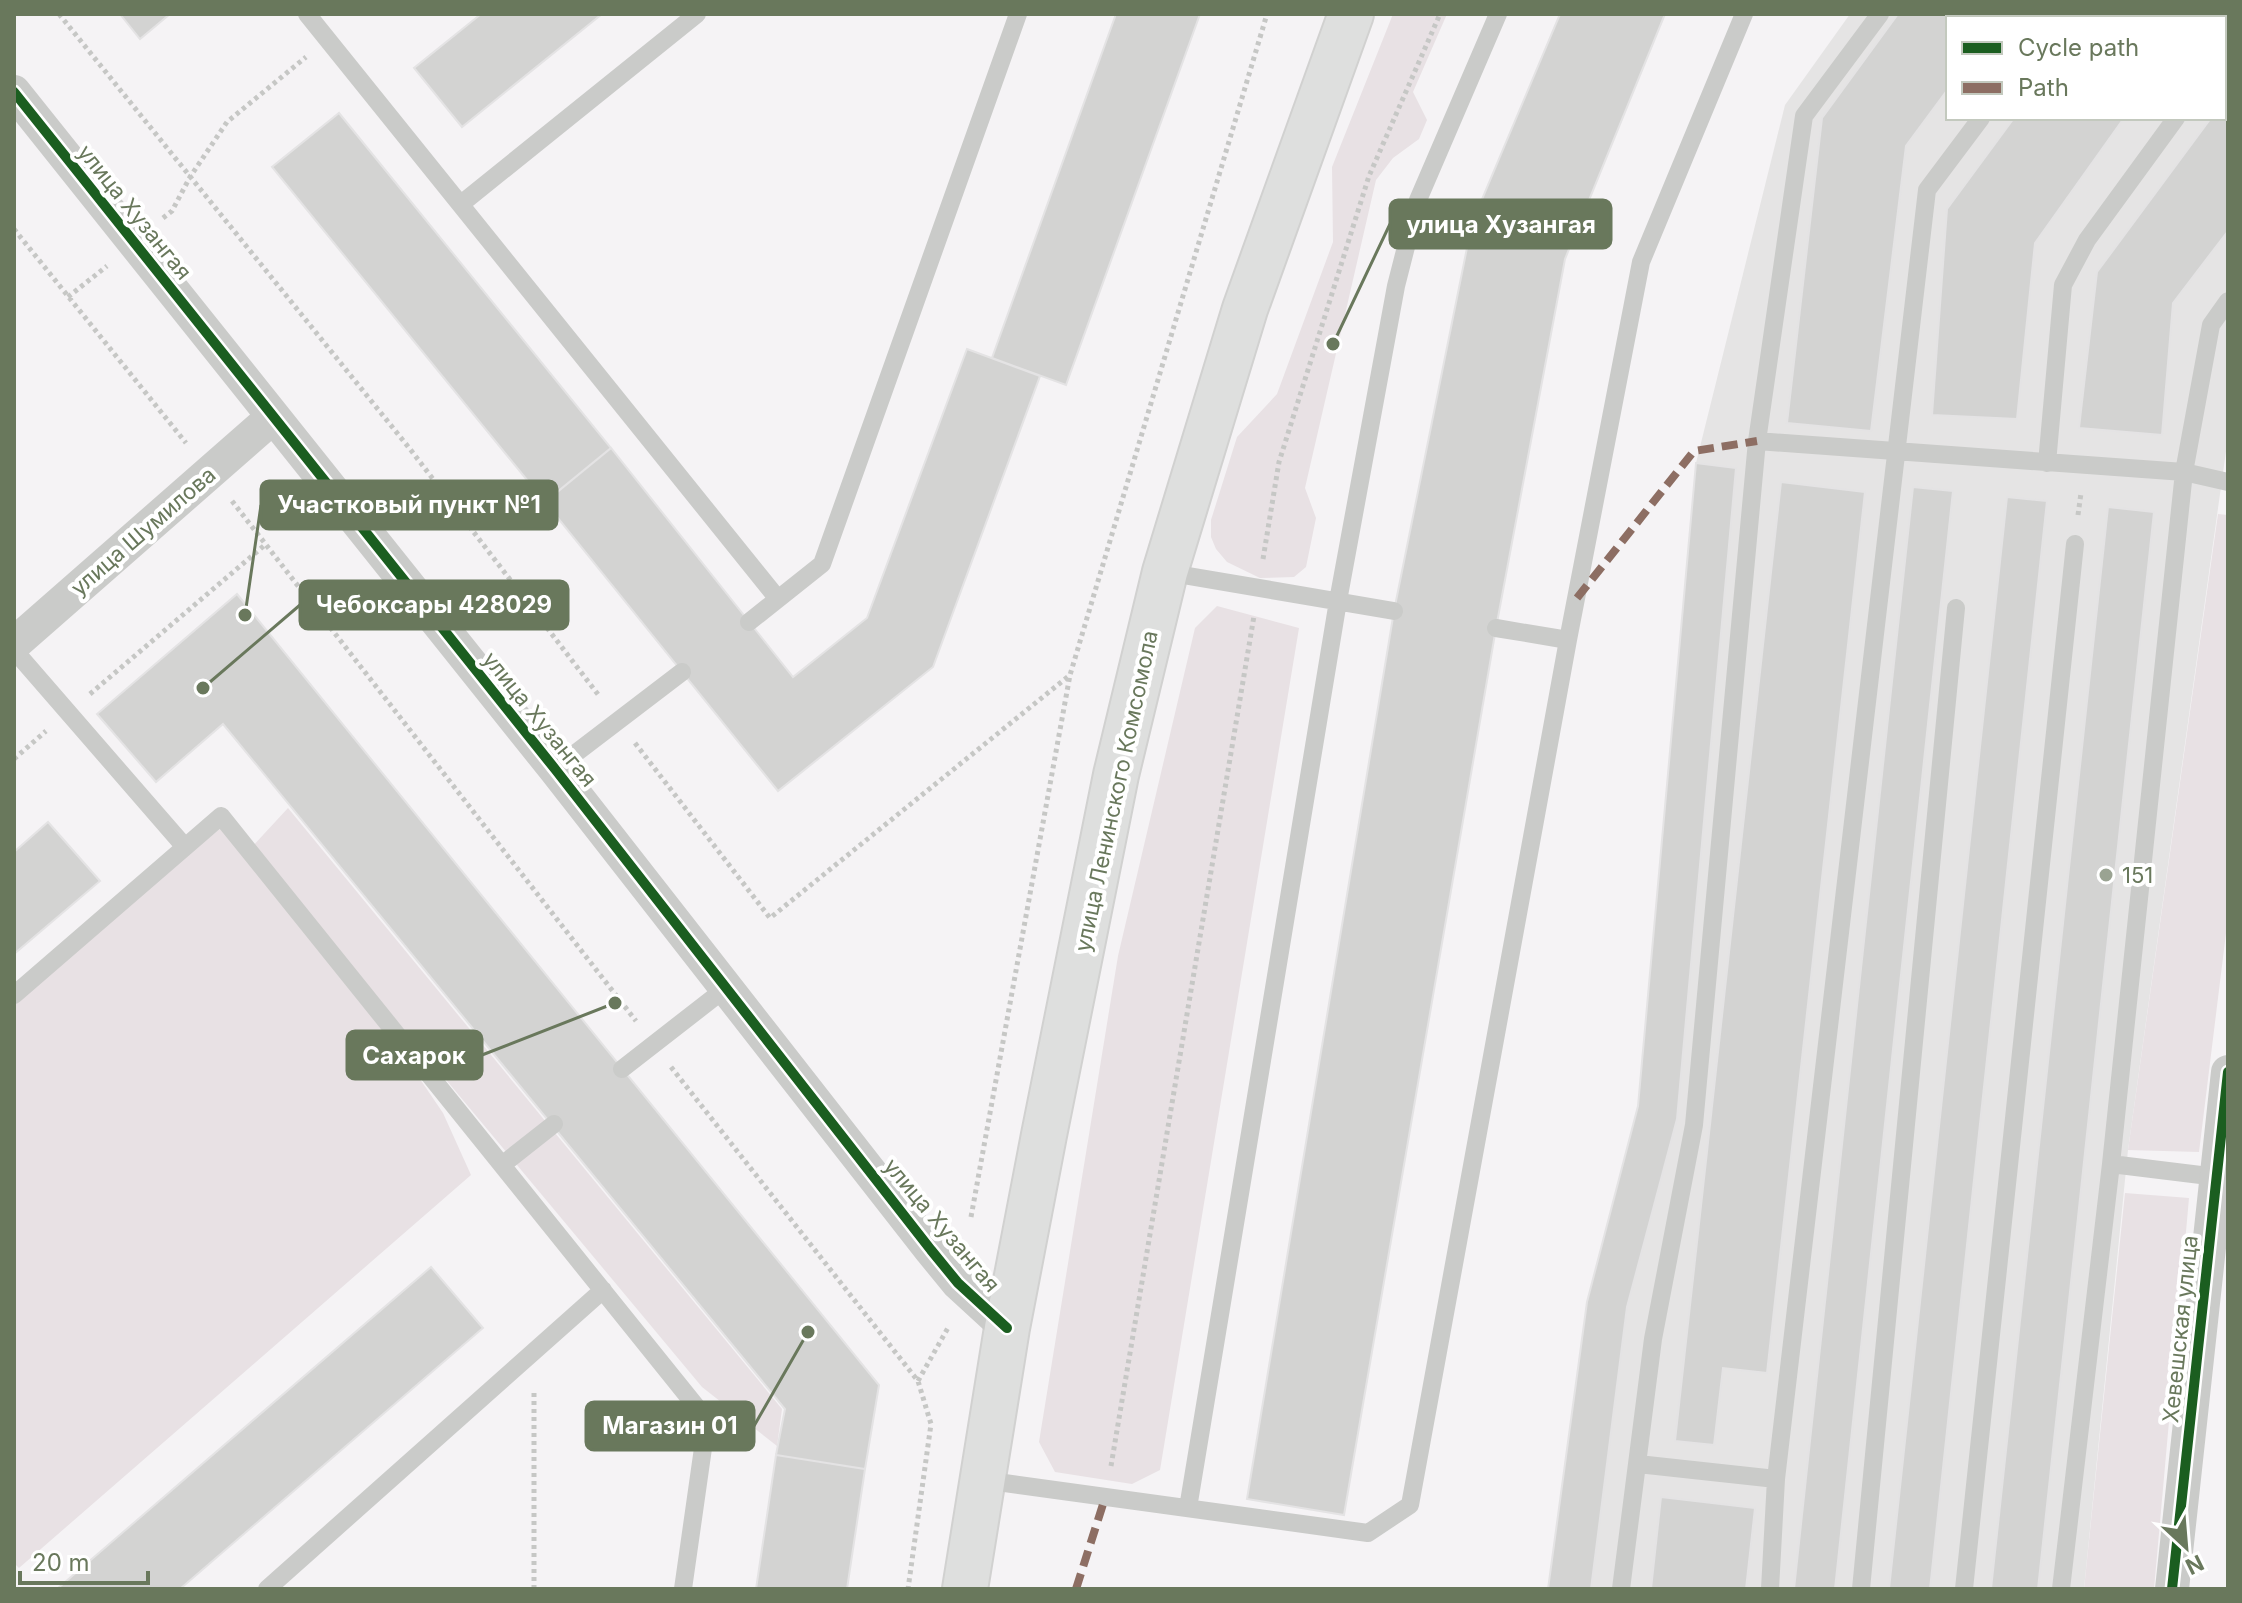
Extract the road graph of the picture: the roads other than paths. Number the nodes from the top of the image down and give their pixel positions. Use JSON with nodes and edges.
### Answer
{"nodes":[{"id":1,"x":307,"y":14,"type":"edge"},
{"id":2,"x":697,"y":14,"type":"edge"},
{"id":3,"x":1018,"y":14,"type":"edge"},
{"id":4,"x":1498,"y":14,"type":"edge"},
{"id":5,"x":1744,"y":14,"type":"edge"},
{"id":6,"x":1880,"y":14,"type":"edge"},
{"id":7,"x":1341,"y":17,"type":"edge"},
{"id":8,"x":14,"y":92,"type":"edge"},
{"id":9,"x":1980,"y":120,"type":"edge"},
{"id":10,"x":2175,"y":120,"type":"edge"},
{"id":11,"x":461,"y":204,"type":"junction"},
{"id":12,"x":2228,"y":301,"type":"edge"},
{"id":13,"x":273,"y":417,"type":"junction"},
{"id":14,"x":1757,"y":441,"type":"junction"},
{"id":15,"x":1895,"y":452,"type":"junction"},
{"id":16,"x":2047,"y":463,"type":"junction"},
{"id":17,"x":2184,"y":472,"type":"junction"},
{"id":18,"x":2228,"y":482,"type":"edge"},
{"id":19,"x":2075,"y":544,"type":"road end"},
{"id":20,"x":1165,"y":572,"type":"junction"},
{"id":21,"x":778,"y":599,"type":"junction"},
{"id":22,"x":1338,"y":601,"type":"junction"},
{"id":23,"x":1956,"y":608,"type":"dead end"},
{"id":24,"x":1394,"y":611,"type":"dead end"},
{"id":25,"x":749,"y":622,"type":"dead end"},
{"id":26,"x":1496,"y":628,"type":"dead end"},
{"id":27,"x":1568,"y":640,"type":"junction"},
{"id":28,"x":14,"y":647,"type":"edge"},
{"id":29,"x":682,"y":672,"type":"dead end"},
{"id":30,"x":555,"y":769,"type":"junction"},
{"id":31,"x":185,"y":847,"type":"junction"},
{"id":32,"x":726,"y":988,"type":"junction"},
{"id":33,"x":14,"y":995,"type":"edge"},
{"id":34,"x":622,"y":1069,"type":"dead end"},
{"id":35,"x":2228,"y":1072,"type":"edge"},
{"id":36,"x":554,"y":1124,"type":"dead end"},
{"id":37,"x":2111,"y":1164,"type":"junction"},
{"id":38,"x":502,"y":1165,"type":"junction"},
{"id":39,"x":2217,"y":1177,"type":"junction"},
{"id":40,"x":603,"y":1290,"type":"junction"},
{"id":41,"x":1007,"y":1328,"type":"junction"},
{"id":42,"x":1638,"y":1464,"type":"junction"},
{"id":43,"x":1776,"y":1479,"type":"junction"},
{"id":44,"x":983,"y":1480,"type":"junction"},
{"id":45,"x":1188,"y":1508,"type":"junction"},
{"id":46,"x":267,"y":1589,"type":"edge"},
{"id":47,"x":683,"y":1589,"type":"edge"},
{"id":48,"x":965,"y":1589,"type":"edge"},
{"id":49,"x":1621,"y":1589,"type":"edge"},
{"id":50,"x":1770,"y":1589,"type":"edge"},
{"id":51,"x":1861,"y":1589,"type":"edge"},
{"id":52,"x":1964,"y":1589,"type":"edge"},
{"id":53,"x":2061,"y":1589,"type":"edge"},
{"id":54,"x":2172,"y":1589,"type":"edge"}],
"edges":[{"from":1,"to":11,"type":"lane"},
{"from":2,"to":11,"type":"lane"},
{"from":3,"to":21,"type":"lane"},
{"from":4,"to":22,"type":"lane"},
{"from":5,"to":27,"type":"lane"},
{"from":6,"to":14,"type":"lane"},
{"from":7,"to":20,"type":"main road","name":"улица Ленинского Комсомола"},
{"from":8,"to":13,"type":"street","name":"улица Хузангая"},
{"from":9,"to":15,"type":"lane"},
{"from":10,"to":16,"type":"lane"},
{"from":11,"to":21,"type":"lane"},
{"from":12,"to":17,"type":"lane"},
{"from":13,"to":28,"type":"street","name":"улица Шумилова"},
{"from":13,"to":30,"type":"street","name":"улица Хузангая"},
{"from":14,"to":15,"type":"lane"},
{"from":14,"to":42,"type":"lane"},
{"from":15,"to":16,"type":"lane"},
{"from":15,"to":43,"type":"lane"},
{"from":16,"to":17,"type":"lane"},
{"from":17,"to":18,"type":"lane"},
{"from":17,"to":37,"type":"lane"},
{"from":19,"to":52,"type":"lane"},
{"from":20,"to":22,"type":"lane"},
{"from":20,"to":41,"type":"main road","name":"улица Ленинского Комсомола"},
{"from":21,"to":25,"type":"lane"},
{"from":22,"to":24,"type":"lane"},
{"from":22,"to":45,"type":"lane"},
{"from":23,"to":51,"type":"lane"},
{"from":26,"to":27,"type":"lane"},
{"from":27,"to":45,"type":"lane"},
{"from":28,"to":31,"type":"lane"},
{"from":29,"to":30,"type":"lane"},
{"from":30,"to":32,"type":"street","name":"улица Хузангая"},
{"from":31,"to":33,"type":"lane"},
{"from":31,"to":38,"type":"lane"},
{"from":32,"to":34,"type":"lane"},
{"from":32,"to":41,"type":"street","name":"улица Хузангая"},
{"from":35,"to":39,"type":"street","name":"Хевешская улица"},
{"from":36,"to":38,"type":"lane"},
{"from":37,"to":39,"type":"lane"},
{"from":37,"to":53,"type":"lane"},
{"from":38,"to":40,"type":"lane"},
{"from":39,"to":54,"type":"street","name":"Хевешская улица"},
{"from":40,"to":46,"type":"lane"},
{"from":40,"to":47,"type":"lane"},
{"from":41,"to":44,"type":"main road","name":"улица Ленинского Комсомола"},
{"from":42,"to":43,"type":"lane"},
{"from":42,"to":49,"type":"lane"},
{"from":43,"to":50,"type":"lane"},
{"from":44,"to":45,"type":"lane"},
{"from":44,"to":48,"type":"main road","name":"улица Ленинского Комсомола"}]}
